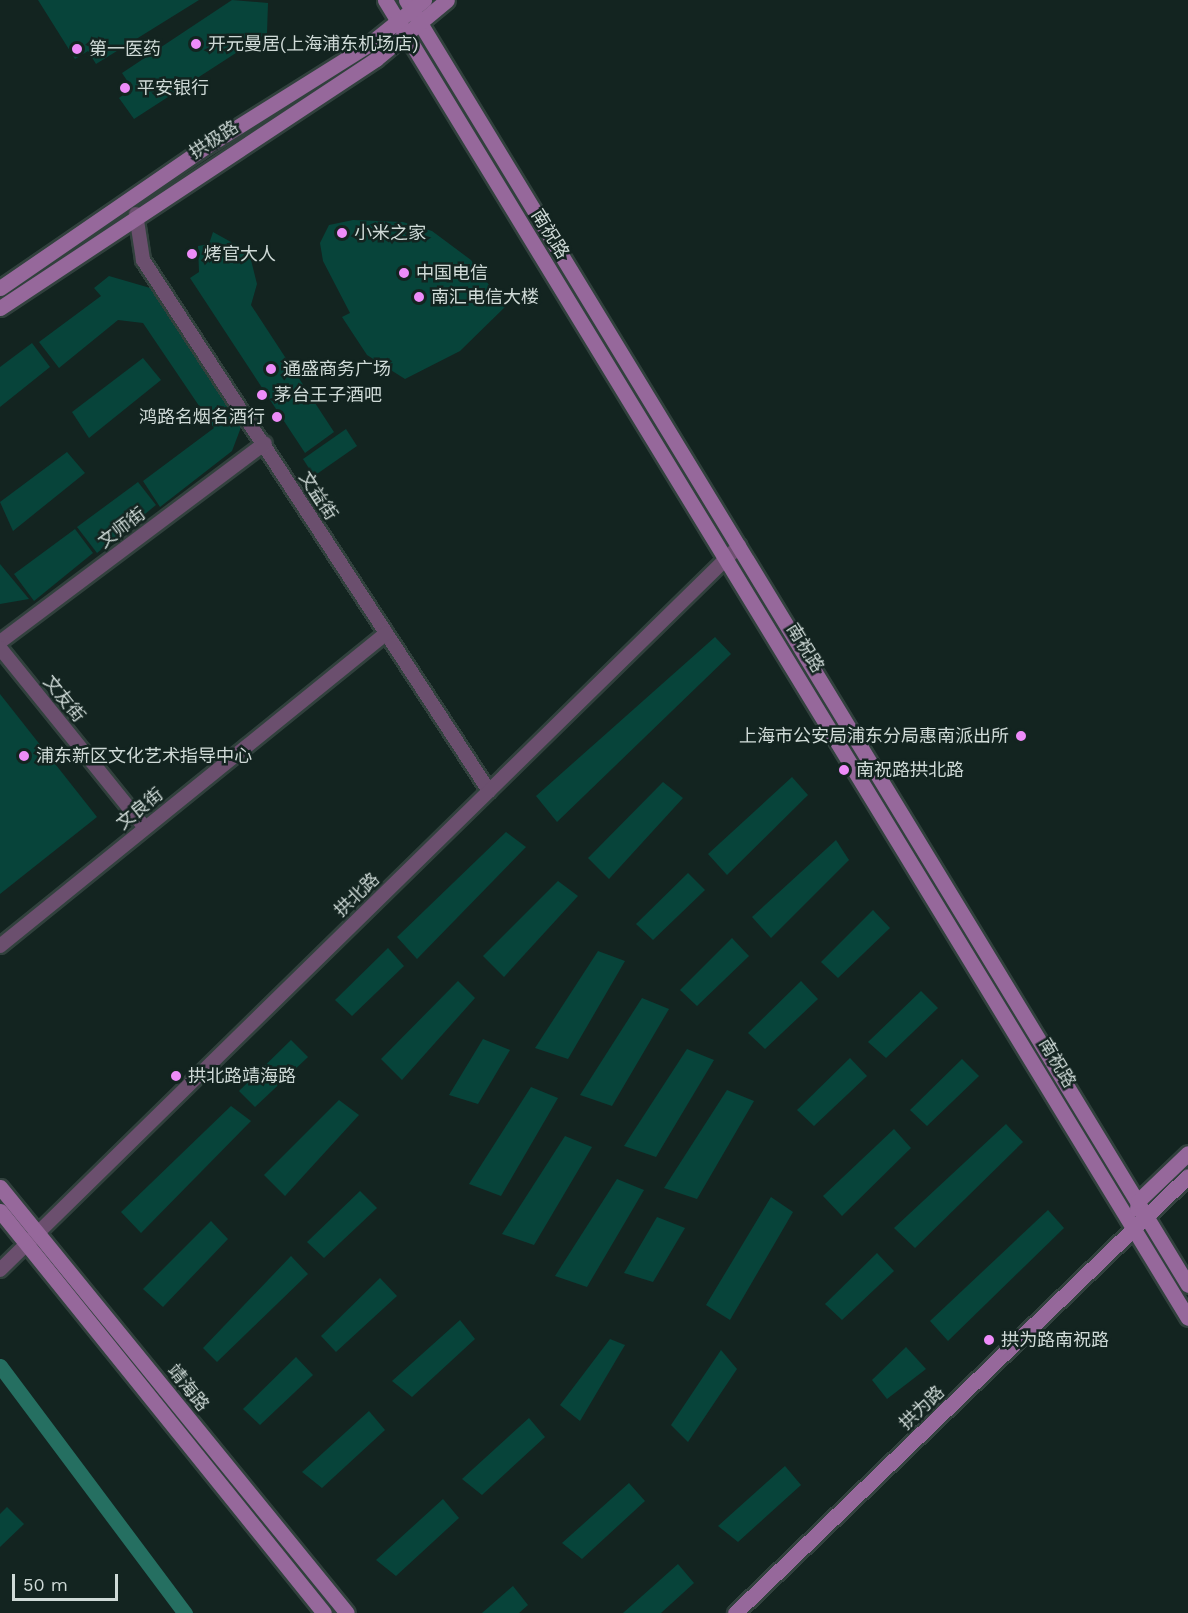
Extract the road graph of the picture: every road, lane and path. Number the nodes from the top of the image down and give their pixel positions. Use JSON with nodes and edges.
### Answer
{"nodes":[{"id":1,"x":385,"y":0,"type":"edge"},
{"id":2,"x":447,"y":0,"type":"edge"},
{"id":3,"x":414,"y":4,"type":"edge"},
{"id":4,"x":399,"y":22,"type":"junction"},
{"id":5,"x":421,"y":24,"type":"junction"},
{"id":6,"x":407,"y":36,"type":"junction"},
{"id":7,"x":136,"y":214,"type":"junction"},
{"id":8,"x":0,"y":288,"type":"edge"},
{"id":9,"x":0,"y":308,"type":"edge"},
{"id":10,"x":265,"y":443,"type":"junction"},
{"id":11,"x":739,"y":546,"type":"junction"},
{"id":12,"x":727,"y":558,"type":"junction"},
{"id":13,"x":386,"y":633,"type":"junction"},
{"id":14,"x":0,"y":642,"type":"edge"},
{"id":15,"x":0,"y":648,"type":"edge"},
{"id":16,"x":489,"y":791,"type":"junction"},
{"id":17,"x":145,"y":828,"type":"junction"},
{"id":18,"x":0,"y":946,"type":"edge"},
{"id":19,"x":1188,"y":1153,"type":"edge"},
{"id":20,"x":1188,"y":1176,"type":"edge"},
{"id":21,"x":0,"y":1186,"type":"edge"},
{"id":22,"x":1138,"y":1202,"type":"junction"},
{"id":23,"x":0,"y":1211,"type":"edge"},
{"id":24,"x":1147,"y":1216,"type":"junction"},
{"id":25,"x":1134,"y":1229,"type":"junction"},
{"id":26,"x":32,"y":1239,"type":"junction"},
{"id":27,"x":0,"y":1270,"type":"edge"},
{"id":28,"x":1188,"y":1285,"type":"edge"},
{"id":29,"x":1188,"y":1318,"type":"edge"},
{"id":30,"x":324,"y":1613,"type":"edge"},
{"id":31,"x":347,"y":1613,"type":"edge"},
{"id":32,"x":735,"y":1613,"type":"edge"}],
"edges":[{"from":1,"to":4,"type":"main road","name":"南祝路"},
{"from":2,"to":5,"type":"main road","name":"拱极路"},
{"from":3,"to":4,"type":"main road","name":"拱极路"},
{"from":3,"to":5,"type":"main road","name":"南祝路"},
{"from":4,"to":6,"type":"main road","name":"南祝路"},
{"from":4,"to":8,"type":"main road","name":"拱极路"},
{"from":5,"to":6,"type":"main road","name":"拱极路"},
{"from":5,"to":11,"type":"main road","name":"南祝路"},
{"from":6,"to":7,"type":"main road","name":"拱极路"},
{"from":6,"to":12,"type":"main road","name":"南祝路"},
{"from":7,"to":9,"type":"main road","name":"拱极路"},
{"from":7,"to":10,"type":"street","name":"文益街"},
{"from":10,"to":13,"type":"street","name":"文益街"},
{"from":10,"to":14,"type":"street","name":"文师街"},
{"from":11,"to":12,"type":"street","name":"拱北路"},
{"from":11,"to":22,"type":"main road","name":"南祝路"},
{"from":12,"to":16,"type":"street","name":"拱北路"},
{"from":12,"to":25,"type":"main road","name":"南祝路"},
{"from":13,"to":16,"type":"street","name":"文益街"},
{"from":13,"to":17,"type":"street","name":"文良街"},
{"from":15,"to":17,"type":"street","name":"文友街"},
{"from":16,"to":26,"type":"street","name":"拱北路"},
{"from":17,"to":18,"type":"street","name":"文良街"},
{"from":19,"to":22,"type":"main road"},
{"from":20,"to":24,"type":"main road","name":"拱为路"},
{"from":21,"to":26,"type":"main road","name":"靖海路"},
{"from":22,"to":24,"type":"main road","name":"南祝路"},
{"from":22,"to":25,"type":"main road"},
{"from":23,"to":26,"type":"main road","name":"靖海路"},
{"from":24,"to":25,"type":"main road","name":"拱为路"},
{"from":24,"to":28,"type":"main road","name":"南祝路"},
{"from":25,"to":29,"type":"main road","name":"南祝路"},
{"from":25,"to":32,"type":"main road","name":"拱为路"},
{"from":26,"to":27,"type":"street","name":"拱北路"},
{"from":26,"to":30,"type":"main road","name":"靖海路"},
{"from":26,"to":31,"type":"main road","name":"靖海路"}]}
